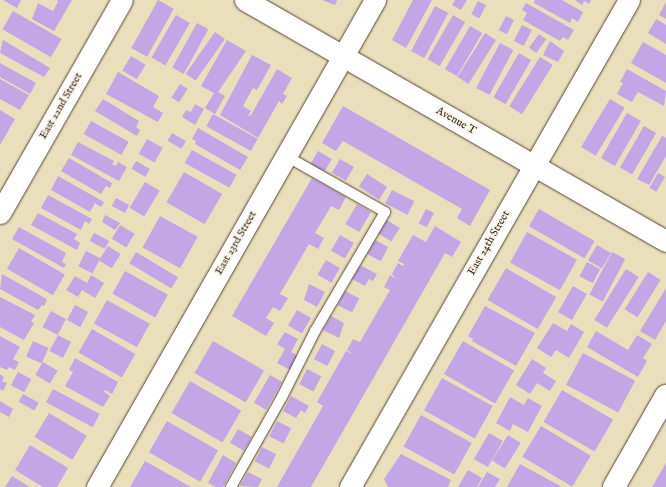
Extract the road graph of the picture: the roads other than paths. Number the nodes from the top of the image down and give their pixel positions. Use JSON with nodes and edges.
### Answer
{"nodes":[{"id":1,"x":122,"y":0,"type":"edge"},
{"id":2,"x":245,"y":0,"type":"edge"},
{"id":3,"x":375,"y":0,"type":"edge"},
{"id":4,"x":629,"y":0,"type":"edge"},
{"id":5,"x":343,"y":56,"type":"junction"},
{"id":6,"x":286,"y":156,"type":"junction"},
{"id":7,"x":534,"y":165,"type":"junction"},
{"id":8,"x":0,"y":213,"type":"edge"},
{"id":9,"x":666,"y":241,"type":"edge"},
{"id":10,"x":666,"y":396,"type":"edge"},
{"id":11,"x":96,"y":487,"type":"edge"},
{"id":12,"x":231,"y":487,"type":"edge"},
{"id":13,"x":350,"y":487,"type":"edge"},
{"id":14,"x":614,"y":487,"type":"edge"}],
"edges":[{"from":1,"to":8,"type":"street","name":"East 22nd Street"},
{"from":2,"to":5,"type":"street","name":"Avenue T"},
{"from":3,"to":5,"type":"street","name":"East 23rd Street"},
{"from":4,"to":7,"type":"street","name":"East 24th Street"},
{"from":5,"to":6,"type":"street","name":"East 23rd Street"},
{"from":5,"to":7,"type":"street","name":"Avenue T"},
{"from":6,"to":11,"type":"street","name":"East 23rd Street"},
{"from":6,"to":12,"type":"lane"},
{"from":7,"to":9,"type":"street","name":"Avenue T"},
{"from":7,"to":13,"type":"street","name":"East 24th Street"},
{"from":10,"to":14,"type":"main road"}]}
